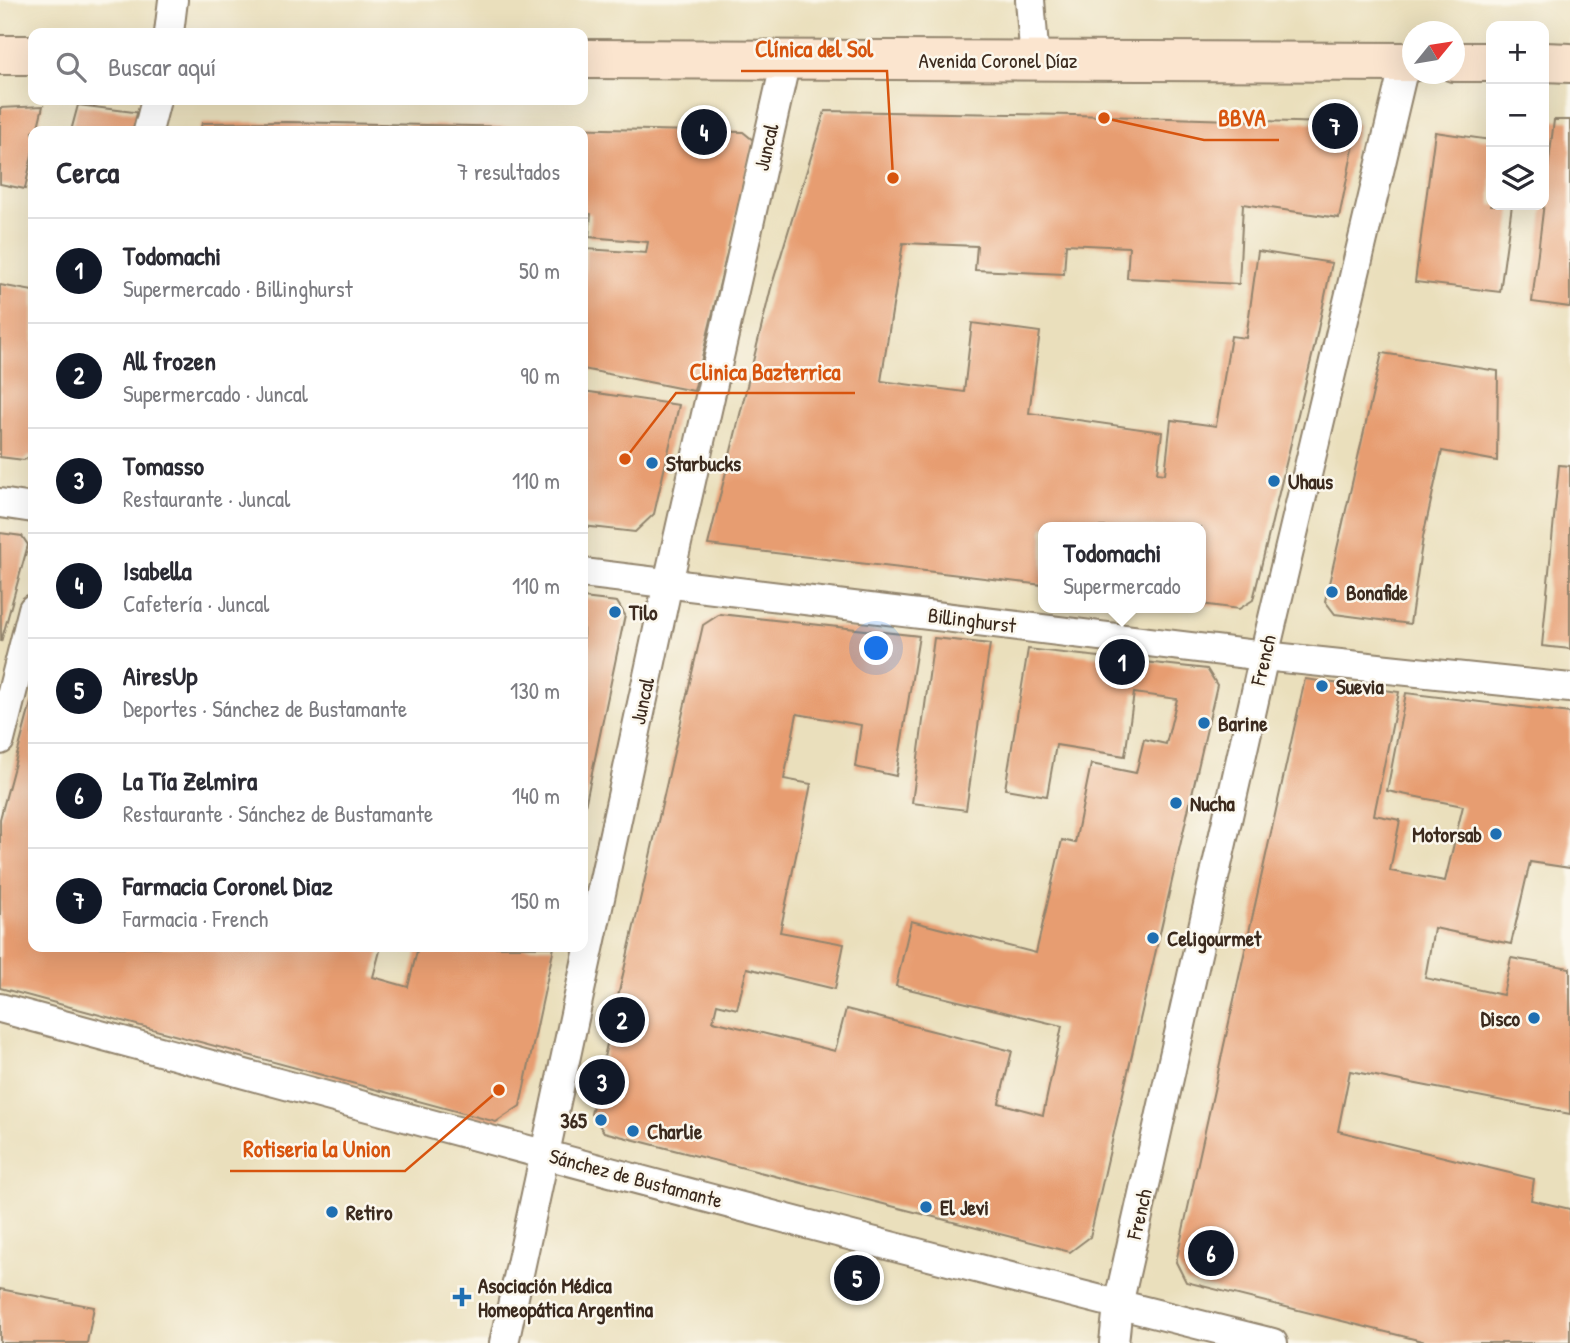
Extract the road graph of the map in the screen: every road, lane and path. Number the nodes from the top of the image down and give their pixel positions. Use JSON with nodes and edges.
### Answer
{"nodes":[{"id":1,"x":173,"y":0,"type":"edge"},
{"id":2,"x":1030,"y":0,"type":"edge"},
{"id":3,"x":170,"y":28,"type":"edge"},
{"id":4,"x":0,"y":55,"type":"edge"},
{"id":5,"x":28,"y":55,"type":"edge"},
{"id":6,"x":588,"y":59,"type":"edge"},
{"id":7,"x":786,"y":60,"type":"junction"},
{"id":8,"x":1035,"y":61,"type":"junction"},
{"id":9,"x":1402,"y":62,"type":"edge"},
{"id":10,"x":1465,"y":62,"type":"edge"},
{"id":11,"x":1486,"y":62,"type":"edge"},
{"id":12,"x":1549,"y":62,"type":"edge"},
{"id":13,"x":1570,"y":63,"type":"edge"},
{"id":14,"x":1404,"y":84,"type":"edge"},
{"id":15,"x":155,"y":105,"type":"edge"},
{"id":16,"x":149,"y":126,"type":"edge"},
{"id":17,"x":0,"y":503,"type":"edge"},
{"id":18,"x":28,"y":507,"type":"edge"},
{"id":19,"x":588,"y":574,"type":"edge"},
{"id":20,"x":668,"y":583,"type":"junction"},
{"id":21,"x":28,"y":629,"type":"edge"},
{"id":22,"x":1264,"y":656,"type":"junction"},
{"id":23,"x":1570,"y":688,"type":"edge"},
{"id":24,"x":0,"y":740,"type":"edge"},
{"id":25,"x":588,"y":948,"type":"edge"},
{"id":26,"x":587,"y":952,"type":"edge"},
{"id":27,"x":0,"y":1008,"type":"edge"},
{"id":28,"x":543,"y":1154,"type":"junction"},
{"id":29,"x":1118,"y":1305,"type":"junction"},
{"id":30,"x":504,"y":1343,"type":"edge"},
{"id":31,"x":1114,"y":1343,"type":"edge"},
{"id":32,"x":1273,"y":1343,"type":"edge"}],
"edges":[{"from":1,"to":3,"type":"street"},
{"from":2,"to":8,"type":"street"},
{"from":4,"to":5,"type":"main road"},
{"from":6,"to":7,"type":"main road","name":"Avenida Coronel Díaz"},
{"from":7,"to":8,"type":"main road","name":"Avenida Coronel Díaz"},
{"from":7,"to":20,"type":"street","name":"Juncal"},
{"from":8,"to":9,"type":"main road","name":"Avenida Coronel Díaz"},
{"from":10,"to":11,"type":"main road"},
{"from":12,"to":13,"type":"main road"},
{"from":14,"to":22,"type":"street","name":"French"},
{"from":15,"to":16,"type":"street"},
{"from":17,"to":18,"type":"street"},
{"from":19,"to":20,"type":"street","name":"Billinghurst"},
{"from":20,"to":22,"type":"street","name":"Billinghurst"},
{"from":20,"to":25,"type":"street","name":"Juncal"},
{"from":21,"to":24,"type":"street"},
{"from":22,"to":23,"type":"street","name":"Billinghurst"},
{"from":22,"to":29,"type":"street","name":"French"},
{"from":26,"to":28,"type":"street","name":"Juncal"},
{"from":27,"to":28,"type":"street","name":"Sánchez de Bustamante"},
{"from":28,"to":29,"type":"street","name":"Sánchez de Bustamante"},
{"from":28,"to":30,"type":"street","name":"Juncal"},
{"from":29,"to":31,"type":"street","name":"French"},
{"from":29,"to":32,"type":"street","name":"Sánchez de Bustamante"}]}
